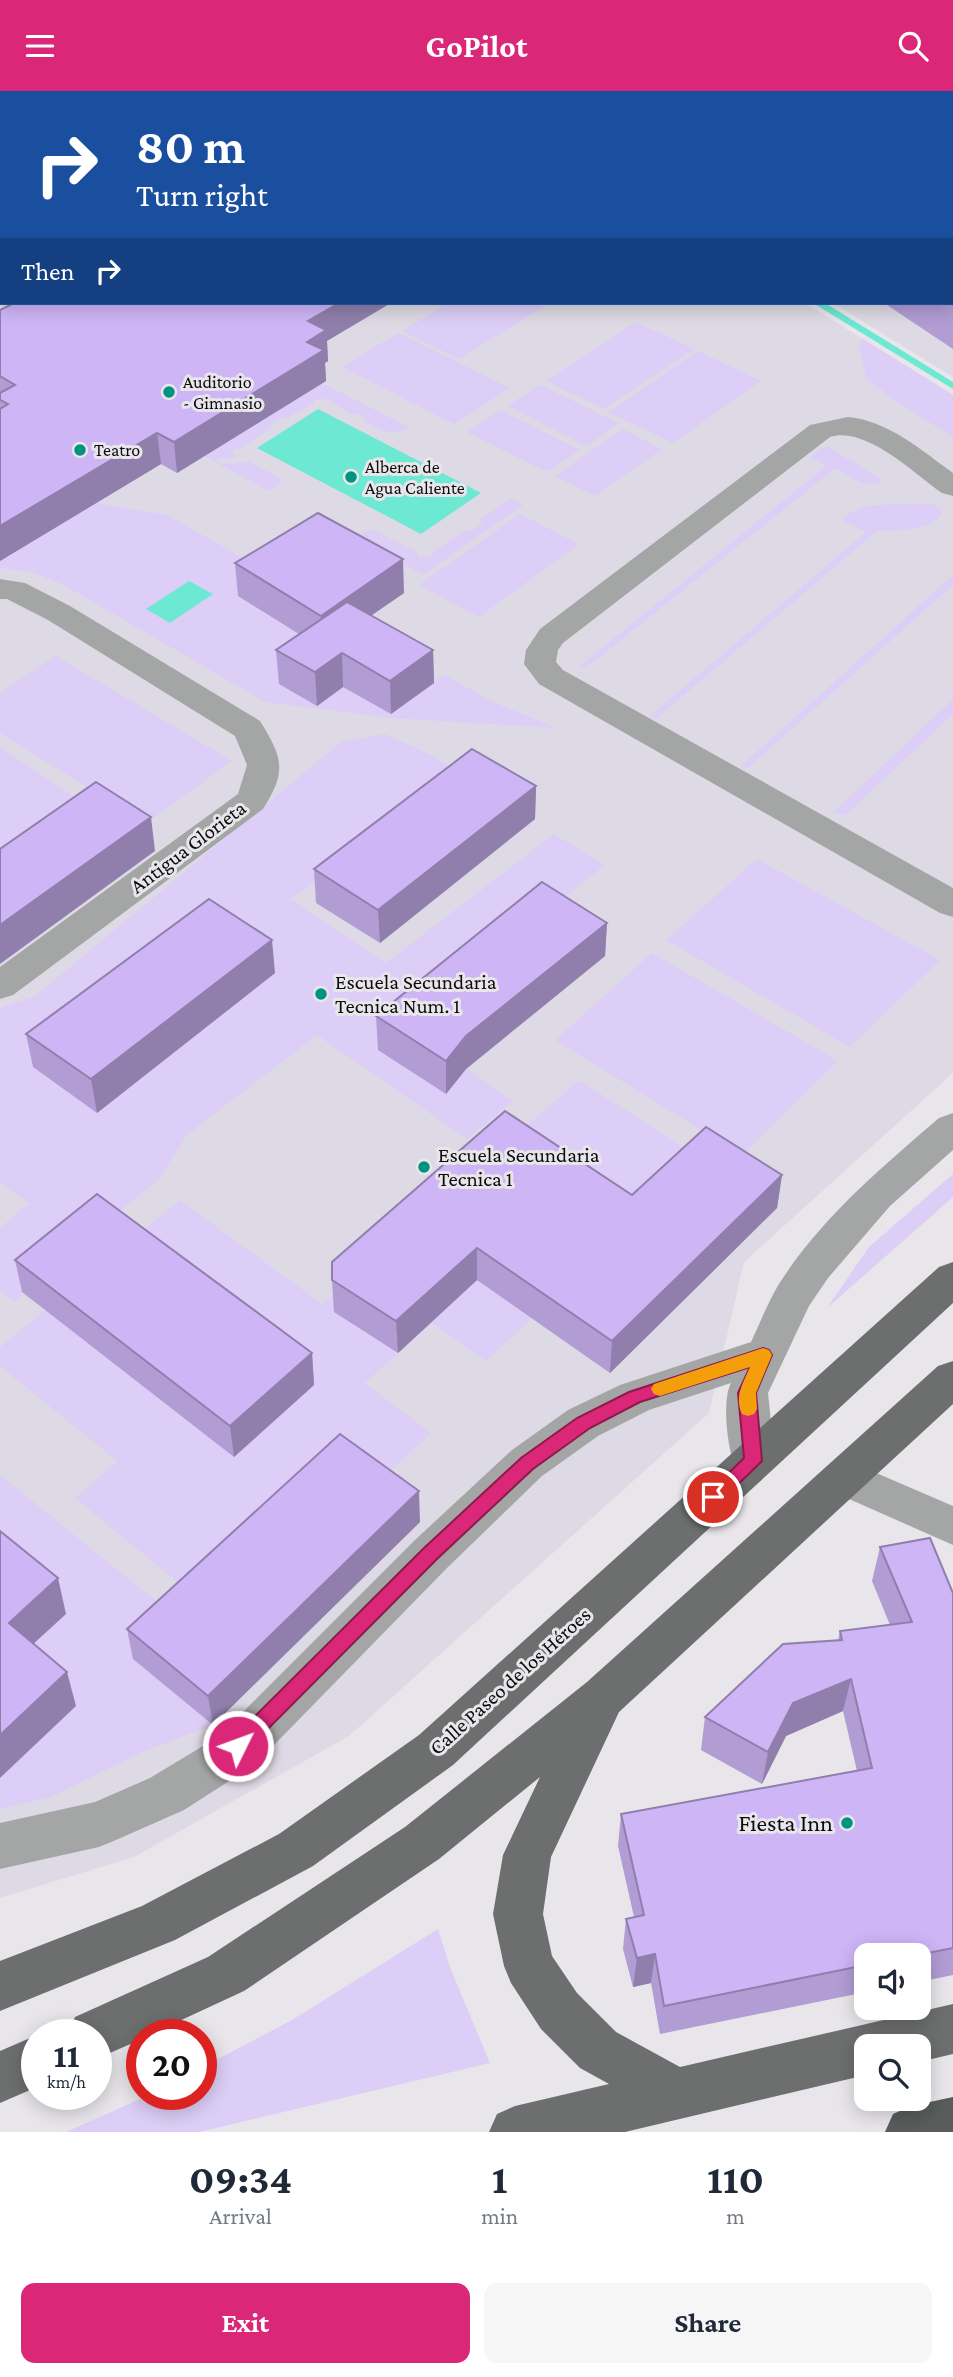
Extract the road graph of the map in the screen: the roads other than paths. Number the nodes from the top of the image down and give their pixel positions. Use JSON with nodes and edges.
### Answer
{"nodes":[{"id":1,"x":953,"y":487,"type":"edge"},
{"id":2,"x":0,"y":589,"type":"edge"},
{"id":3,"x":953,"y":904,"type":"edge"},
{"id":4,"x":0,"y":986,"type":"edge"},
{"id":5,"x":953,"y":1128,"type":"edge"},
{"id":6,"x":953,"y":1278,"type":"edge"},
{"id":7,"x":763,"y":1355,"type":"junction"},
{"id":8,"x":947,"y":1392,"type":"edge"},
{"id":9,"x":753,"y":1461,"type":"junction"},
{"id":10,"x":846,"y":1478,"type":"junction"},
{"id":11,"x":953,"y":1526,"type":"edge"},
{"id":12,"x":603,"y":1697,"type":"junction"},
{"id":13,"x":0,"y":1846,"type":"edge"},
{"id":14,"x":0,"y":1986,"type":"edge"},
{"id":15,"x":112,"y":2026,"type":"edge"},
{"id":16,"x":953,"y":2029,"type":"edge"},
{"id":17,"x":931,"y":2034,"type":"edge"},
{"id":18,"x":854,"y":2052,"type":"edge"},
{"id":19,"x":21,"y":2068,"type":"edge"},
{"id":20,"x":0,"y":2077,"type":"edge"},
{"id":21,"x":678,"y":2095,"type":"junction"},
{"id":22,"x":953,"y":2123,"type":"edge"},
{"id":23,"x":515,"y":2132,"type":"edge"},
{"id":24,"x":911,"y":2132,"type":"edge"}],
"edges":[{"from":1,"to":3,"type":"street"},
{"from":2,"to":4,"type":"street","name":"Antigua Glorieta"},
{"from":5,"to":7,"type":"street"},
{"from":6,"to":9,"type":"main road","name":"Calle Paseo de los Héroes"},
{"from":7,"to":9,"type":"street"},
{"from":7,"to":13,"type":"street"},
{"from":8,"to":10,"type":"main road"},
{"from":9,"to":14,"type":"main road","name":"Calle Paseo de los Héroes"},
{"from":10,"to":11,"type":"street"},
{"from":10,"to":12,"type":"main road"},
{"from":12,"to":15,"type":"main road"},
{"from":12,"to":21,"type":"main road"},
{"from":16,"to":17,"type":"main road"},
{"from":18,"to":21,"type":"main road"},
{"from":19,"to":20,"type":"main road"},
{"from":21,"to":23,"type":"main road"},
{"from":22,"to":24,"type":"highway"}]}
